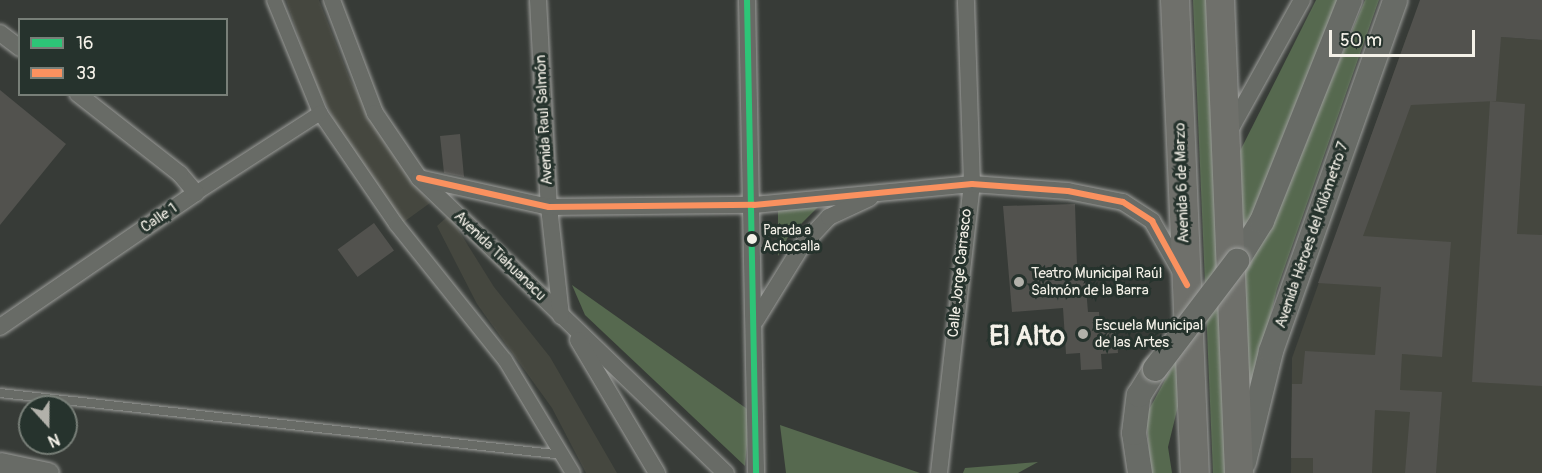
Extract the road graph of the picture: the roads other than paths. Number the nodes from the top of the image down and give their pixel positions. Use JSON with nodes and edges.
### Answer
{"nodes":[{"id":1,"x":274,"y":0,"type":"edge"},
{"id":2,"x":332,"y":0,"type":"edge"},
{"id":3,"x":538,"y":0,"type":"edge"},
{"id":4,"x":747,"y":0,"type":"edge"},
{"id":5,"x":966,"y":0,"type":"edge"},
{"id":6,"x":1175,"y":0,"type":"edge"},
{"id":7,"x":1220,"y":0,"type":"edge"},
{"id":8,"x":1302,"y":0,"type":"edge"},
{"id":9,"x":1350,"y":0,"type":"edge"},
{"id":10,"x":1395,"y":0,"type":"edge"},
{"id":11,"x":0,"y":33,"type":"edge"},
{"id":12,"x":18,"y":46,"type":"edge"},
{"id":13,"x":81,"y":96,"type":"edge"},
{"id":14,"x":320,"y":113,"type":"junction"},
{"id":15,"x":1225,"y":142,"type":"junction"},
{"id":16,"x":419,"y":178,"type":"junction"},
{"id":17,"x":972,"y":184,"type":"junction"},
{"id":18,"x":196,"y":193,"type":"junction"},
{"id":19,"x":880,"y":193,"type":"junction"},
{"id":20,"x":754,"y":205,"type":"junction"},
{"id":21,"x":549,"y":207,"type":"junction"},
{"id":22,"x":1187,"y":285,"type":"junction"},
{"id":23,"x":558,"y":312,"type":"junction"},
{"id":24,"x":754,"y":324,"type":"junction"},
{"id":25,"x":0,"y":327,"type":"edge"},
{"id":26,"x":0,"y":393,"type":"edge"},
{"id":27,"x":563,"y":455,"type":"junction"},
{"id":28,"x":0,"y":462,"type":"edge"},
{"id":29,"x":48,"y":473,"type":"edge"},
{"id":30,"x":573,"y":473,"type":"edge"},
{"id":31,"x":657,"y":473,"type":"edge"},
{"id":32,"x":726,"y":473,"type":"edge"},
{"id":33,"x":756,"y":473,"type":"edge"},
{"id":34,"x":939,"y":473,"type":"edge"},
{"id":35,"x":1140,"y":473,"type":"edge"},
{"id":36,"x":1194,"y":473,"type":"edge"},
{"id":37,"x":1240,"y":473,"type":"edge"}],
"edges":[{"from":1,"to":14,"type":"street"},
{"from":2,"to":16,"type":"street","name":"Avenida Tiahuanacu"},
{"from":3,"to":21,"type":"street","name":"Avenida Raul Salmón"},
{"from":4,"to":20,"type":"street"},
{"from":5,"to":17,"type":"street","name":"Calle Jorge Carrasco"},
{"from":6,"to":22,"type":"highway","name":"Avenida 6 de Marzo"},
{"from":7,"to":15,"type":"highway"},
{"from":8,"to":15,"type":"street"},
{"from":9,"to":35,"type":"main road","bridge":true},
{"from":10,"to":37,"type":"main road","name":"Avenida Héroes del Kilómetro 7"},
{"from":11,"to":12,"type":"street"},
{"from":13,"to":18,"type":"street"},
{"from":14,"to":18,"type":"street","name":"Calle 1"},
{"from":14,"to":27,"type":"street"},
{"from":15,"to":37,"type":"highway"},
{"from":16,"to":21,"type":"street"},
{"from":16,"to":23,"type":"street","name":"Avenida Tiahuanacu"},
{"from":17,"to":19,"type":"street"},
{"from":17,"to":22,"type":"street"},
{"from":17,"to":34,"type":"street","name":"Calle Jorge Carrasco"},
{"from":18,"to":25,"type":"street","name":"Calle 1"},
{"from":19,"to":20,"type":"street"},
{"from":19,"to":24,"type":"street"},
{"from":20,"to":21,"type":"street"},
{"from":20,"to":24,"type":"street"},
{"from":21,"to":23,"type":"street","name":"Avenida Raul Salmón"},
{"from":22,"to":36,"type":"highway","name":"Avenida 6 de Marzo"},
{"from":23,"to":31,"type":"street"},
{"from":23,"to":32,"type":"street","name":"Avenida Tiahuanacu"},
{"from":24,"to":33,"type":"street"},
{"from":26,"to":27,"type":"lane"},
{"from":27,"to":30,"type":"street"},
{"from":28,"to":29,"type":"street"}]}
